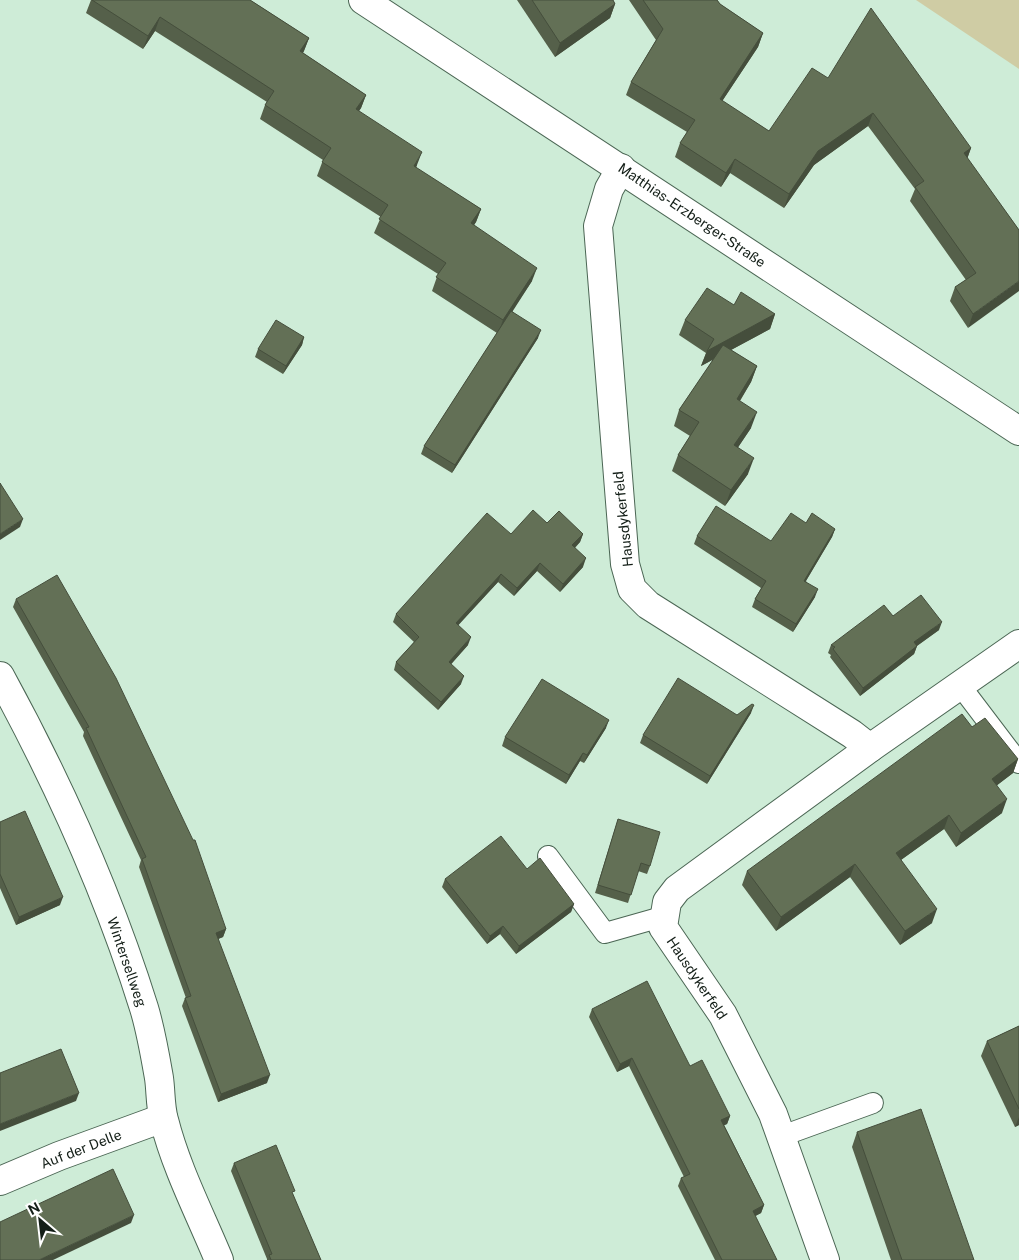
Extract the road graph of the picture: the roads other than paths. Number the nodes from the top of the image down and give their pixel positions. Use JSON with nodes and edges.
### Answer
{"nodes":[{"id":1,"x":363,"y":0,"type":"edge"},
{"id":2,"x":622,"y":168,"type":"junction"},
{"id":3,"x":1019,"y":431,"type":"edge"},
{"id":4,"x":1019,"y":644,"type":"edge"},
{"id":5,"x":0,"y":676,"type":"edge"},
{"id":6,"x":960,"y":684,"type":"junction"},
{"id":7,"x":870,"y":748,"type":"junction"},
{"id":8,"x":1019,"y":763,"type":"edge"},
{"id":9,"x":548,"y":856,"type":"dead end"},
{"id":10,"x":665,"y":916,"type":"junction"},
{"id":11,"x":873,"y":1103,"type":"dead end"},
{"id":12,"x":163,"y":1118,"type":"junction"},
{"id":13,"x":782,"y":1136,"type":"junction"},
{"id":14,"x":0,"y":1182,"type":"edge"},
{"id":15,"x":219,"y":1260,"type":"edge"},
{"id":16,"x":825,"y":1260,"type":"edge"}],
"edges":[{"from":1,"to":2,"type":"street","name":"Matthias-Erzberger-Straße"},
{"from":2,"to":3,"type":"street","name":"Matthias-Erzberger-Straße"},
{"from":2,"to":7,"type":"street","name":"Hausdykerfeld"},
{"from":4,"to":6,"type":"street"},
{"from":5,"to":12,"type":"street","name":"Wintersellweg"},
{"from":6,"to":7,"type":"street"},
{"from":6,"to":8,"type":"lane"},
{"from":7,"to":10,"type":"street"},
{"from":9,"to":10,"type":"lane"},
{"from":10,"to":13,"type":"street","name":"Hausdykerfeld"},
{"from":11,"to":13,"type":"lane"},
{"from":12,"to":14,"type":"street","name":"Auf der Delle"},
{"from":12,"to":15,"type":"street","name":"Wintersellweg"},
{"from":13,"to":16,"type":"street","name":"Hausdykerfeld"}]}
